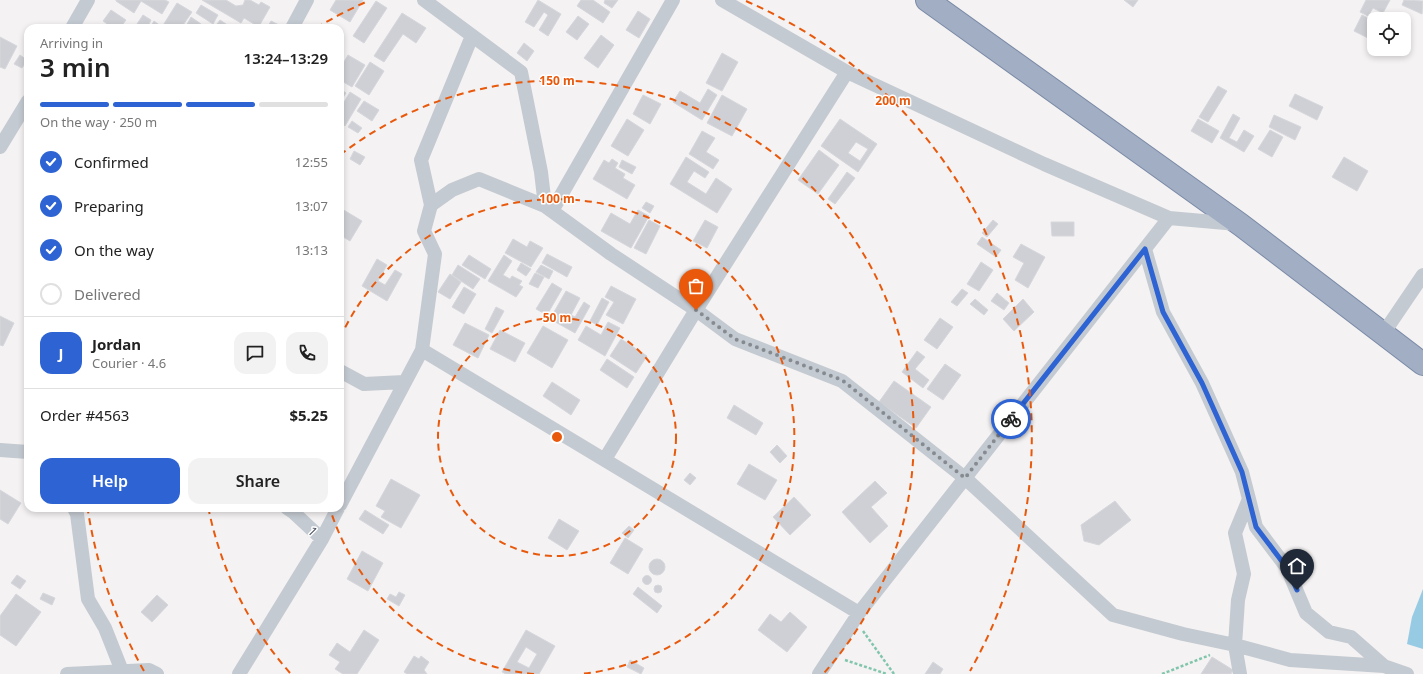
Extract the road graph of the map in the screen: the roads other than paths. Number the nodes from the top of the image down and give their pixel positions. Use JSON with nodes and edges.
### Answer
{"nodes":[{"id":1,"x":88,"y":0,"type":"edge"},
{"id":2,"x":307,"y":0,"type":"edge"},
{"id":3,"x":424,"y":0,"type":"edge"},
{"id":4,"x":673,"y":0,"type":"edge"},
{"id":5,"x":722,"y":0,"type":"edge"},
{"id":6,"x":927,"y":0,"type":"edge"},
{"id":7,"x":74,"y":24,"type":"edge"},
{"id":8,"x":294,"y":24,"type":"edge"},
{"id":9,"x":472,"y":36,"type":"junction"},
{"id":10,"x":847,"y":72,"type":"junction"},
{"id":11,"x":24,"y":113,"type":"edge"},
{"id":12,"x":0,"y":147,"type":"edge"},
{"id":13,"x":431,"y":205,"type":"junction"},
{"id":14,"x":549,"y":209,"type":"junction"},
{"id":15,"x":1169,"y":218,"type":"junction"},
{"id":16,"x":1241,"y":225,"type":"junction"},
{"id":17,"x":1145,"y":249,"type":"junction"},
{"id":18,"x":1423,"y":275,"type":"edge"},
{"id":19,"x":696,"y":310,"type":"junction"},
{"id":20,"x":1383,"y":334,"type":"junction"},
{"id":21,"x":422,"y":350,"type":"junction"},
{"id":22,"x":1423,"y":364,"type":"edge"},
{"id":23,"x":344,"y":373,"type":"edge"},
{"id":24,"x":404,"y":382,"type":"junction"},
{"id":25,"x":0,"y":450,"type":"edge"},
{"id":26,"x":24,"y":452,"type":"edge"},
{"id":27,"x":606,"y":459,"type":"junction"},
{"id":28,"x":965,"y":478,"type":"junction"},
{"id":29,"x":344,"y":497,"type":"edge"},
{"id":30,"x":1249,"y":499,"type":"junction"},
{"id":31,"x":76,"y":512,"type":"edge"},
{"id":32,"x":294,"y":512,"type":"edge"},
{"id":33,"x":336,"y":512,"type":"edge"},
{"id":34,"x":322,"y":539,"type":"junction"},
{"id":35,"x":856,"y":616,"type":"junction"},
{"id":36,"x":1235,"y":645,"type":"junction"},
{"id":37,"x":1384,"y":666,"type":"junction"},
{"id":38,"x":122,"y":670,"type":"junction"},
{"id":39,"x":67,"y":674,"type":"edge"},
{"id":40,"x":157,"y":674,"type":"edge"},
{"id":41,"x":239,"y":674,"type":"edge"},
{"id":42,"x":818,"y":674,"type":"edge"},
{"id":43,"x":1240,"y":674,"type":"edge"},
{"id":44,"x":1408,"y":674,"type":"edge"}],
"edges":[{"from":1,"to":7,"type":"street"},
{"from":2,"to":8,"type":"street"},
{"from":3,"to":9,"type":"street"},
{"from":4,"to":14,"type":"street"},
{"from":5,"to":10,"type":"street"},
{"from":6,"to":16,"type":"highway"},
{"from":9,"to":13,"type":"street"},
{"from":9,"to":14,"type":"street"},
{"from":10,"to":15,"type":"street"},
{"from":10,"to":19,"type":"street"},
{"from":11,"to":12,"type":"street"},
{"from":13,"to":14,"type":"street"},
{"from":13,"to":21,"type":"street"},
{"from":14,"to":19,"type":"street"},
{"from":15,"to":16,"type":"street"},
{"from":15,"to":17,"type":"street"},
{"from":16,"to":20,"type":"highway"},
{"from":17,"to":28,"type":"street"},
{"from":17,"to":30,"type":"street"},
{"from":18,"to":20,"type":"street"},
{"from":19,"to":27,"type":"street"},
{"from":19,"to":28,"type":"street"},
{"from":20,"to":22,"type":"highway"},
{"from":21,"to":24,"type":"street"},
{"from":21,"to":27,"type":"street"},
{"from":23,"to":24,"type":"street"},
{"from":24,"to":29,"type":"street"},
{"from":25,"to":26,"type":"street"},
{"from":27,"to":35,"type":"street"},
{"from":28,"to":35,"type":"street"},
{"from":28,"to":36,"type":"street"},
{"from":30,"to":36,"type":"street"},
{"from":30,"to":37,"type":"street"},
{"from":31,"to":38,"type":"street"},
{"from":32,"to":34,"type":"street","name":"1"},
{"from":33,"to":34,"type":"street"},
{"from":34,"to":41,"type":"street"},
{"from":35,"to":42,"type":"street"},
{"from":36,"to":37,"type":"street"},
{"from":36,"to":43,"type":"street"},
{"from":37,"to":44,"type":"street"},
{"from":38,"to":39,"type":"street"},
{"from":38,"to":40,"type":"street"}]}
